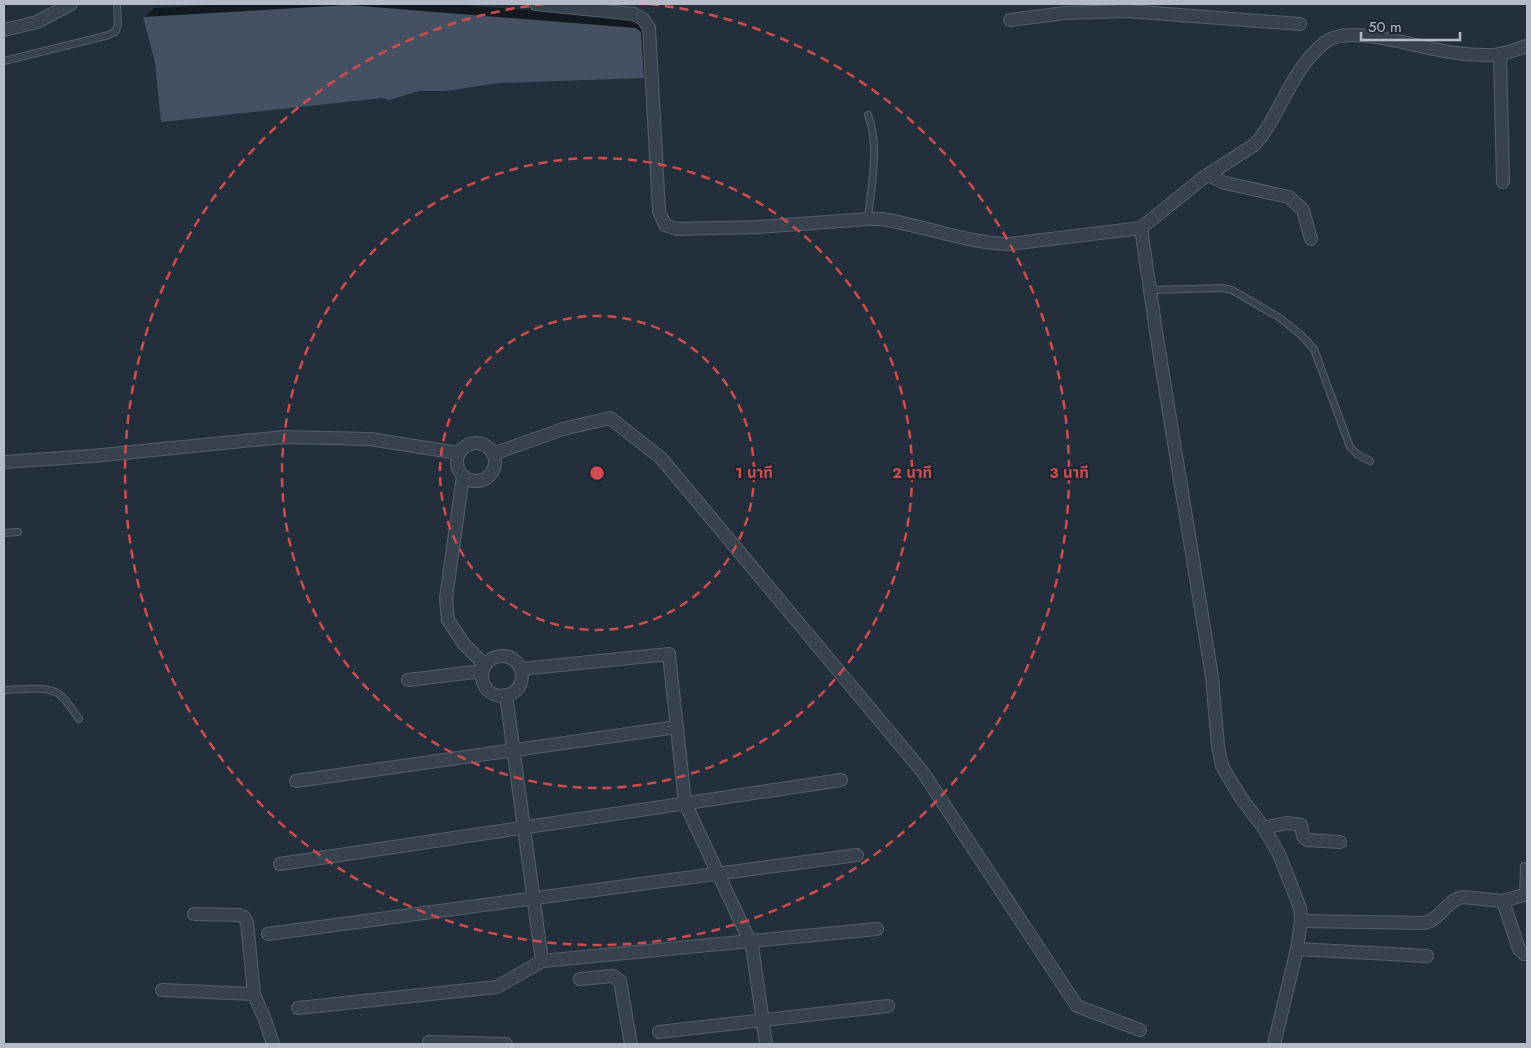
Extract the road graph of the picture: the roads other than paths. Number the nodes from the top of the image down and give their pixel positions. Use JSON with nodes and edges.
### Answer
{"nodes":[{"id":1,"x":71,"y":4,"type":"edge"},
{"id":2,"x":117,"y":4,"type":"edge"},
{"id":3,"x":536,"y":4,"type":"edge"},
{"id":4,"x":1064,"y":8,"type":"edge"},
{"id":5,"x":1010,"y":20,"type":"dead end"},
{"id":6,"x":1300,"y":24,"type":"dead end"},
{"id":7,"x":4,"y":30,"type":"edge"},
{"id":8,"x":1527,"y":46,"type":"edge"},
{"id":9,"x":1500,"y":54,"type":"junction"},
{"id":10,"x":4,"y":61,"type":"edge"},
{"id":11,"x":868,"y":116,"type":"dead end"},
{"id":12,"x":1208,"y":175,"type":"junction"},
{"id":13,"x":1502,"y":182,"type":"dead end"},
{"id":14,"x":868,"y":219,"type":"junction"},
{"id":15,"x":1142,"y":228,"type":"junction"},
{"id":16,"x":1312,"y":239,"type":"dead end"},
{"id":17,"x":1151,"y":290,"type":"junction"},
{"id":18,"x":458,"y":453,"type":"junction"},
{"id":19,"x":493,"y":454,"type":"junction"},
{"id":20,"x":1370,"y":460,"type":"dead end"},
{"id":21,"x":4,"y":462,"type":"edge"},
{"id":22,"x":463,"y":476,"type":"junction"},
{"id":23,"x":18,"y":532,"type":"dead end"},
{"id":24,"x":4,"y":533,"type":"edge"},
{"id":25,"x":484,"y":668,"type":"junction"},
{"id":26,"x":521,"y":669,"type":"junction"},
{"id":27,"x":408,"y":680,"type":"dead end"},
{"id":28,"x":4,"y":690,"type":"edge"},
{"id":29,"x":506,"y":695,"type":"junction"},
{"id":30,"x":79,"y":719,"type":"dead end"},
{"id":31,"x":677,"y":727,"type":"junction"},
{"id":32,"x":513,"y":750,"type":"junction"},
{"id":33,"x":841,"y":780,"type":"dead end"},
{"id":34,"x":296,"y":781,"type":"dead end"},
{"id":35,"x":685,"y":803,"type":"junction"},
{"id":36,"x":524,"y":827,"type":"junction"},
{"id":37,"x":1264,"y":828,"type":"junction"},
{"id":38,"x":1340,"y":842,"type":"dead end"},
{"id":39,"x":857,"y":856,"type":"dead end"},
{"id":40,"x":280,"y":864,"type":"dead end"},
{"id":41,"x":1524,"y":866,"type":"dead end"},
{"id":42,"x":718,"y":873,"type":"junction"},
{"id":43,"x":1525,"y":895,"type":"edge"},
{"id":44,"x":534,"y":898,"type":"junction"},
{"id":45,"x":1503,"y":901,"type":"junction"},
{"id":46,"x":194,"y":914,"type":"dead end"},
{"id":47,"x":1302,"y":921,"type":"junction"},
{"id":48,"x":877,"y":929,"type":"dead end"},
{"id":49,"x":268,"y":934,"type":"dead end"},
{"id":50,"x":750,"y":942,"type":"junction"},
{"id":51,"x":1297,"y":950,"type":"junction"},
{"id":52,"x":1527,"y":954,"type":"edge"},
{"id":53,"x":1428,"y":956,"type":"dead end"},
{"id":54,"x":542,"y":961,"type":"junction"},
{"id":55,"x":580,"y":979,"type":"dead end"},
{"id":56,"x":162,"y":990,"type":"dead end"},
{"id":57,"x":254,"y":994,"type":"junction"},
{"id":58,"x":888,"y":1006,"type":"dead end"},
{"id":59,"x":298,"y":1008,"type":"dead end"},
{"id":60,"x":763,"y":1020,"type":"junction"},
{"id":61,"x":1140,"y":1030,"type":"dead end"},
{"id":62,"x":660,"y":1032,"type":"dead end"},
{"id":63,"x":429,"y":1042,"type":"dead end"},
{"id":64,"x":273,"y":1044,"type":"edge"},
{"id":65,"x":506,"y":1044,"type":"edge"},
{"id":66,"x":631,"y":1044,"type":"edge"},
{"id":67,"x":766,"y":1044,"type":"edge"},
{"id":68,"x":1274,"y":1044,"type":"edge"}],
"edges":[{"from":1,"to":7,"type":"street"},
{"from":2,"to":10,"type":"lane"},
{"from":3,"to":14,"type":"street"},
{"from":4,"to":5,"type":"street"},
{"from":4,"to":6,"type":"street"},
{"from":8,"to":9,"type":"street"},
{"from":9,"to":12,"type":"street"},
{"from":9,"to":13,"type":"street"},
{"from":11,"to":14,"type":"lane"},
{"from":12,"to":15,"type":"street"},
{"from":12,"to":16,"type":"street"},
{"from":14,"to":15,"type":"street"},
{"from":15,"to":17,"type":"street"},
{"from":17,"to":20,"type":"lane"},
{"from":17,"to":37,"type":"street"},
{"from":18,"to":19,"type":"street"},
{"from":18,"to":21,"type":"street"},
{"from":18,"to":22,"type":"street"},
{"from":19,"to":22,"type":"street"},
{"from":19,"to":61,"type":"street"},
{"from":22,"to":25,"type":"street"},
{"from":23,"to":24,"type":"lane"},
{"from":25,"to":26,"type":"street"},
{"from":25,"to":27,"type":"street"},
{"from":25,"to":29,"type":"street"},
{"from":26,"to":29,"type":"street"},
{"from":26,"to":31,"type":"street"},
{"from":28,"to":30,"type":"lane"},
{"from":29,"to":32,"type":"street"},
{"from":31,"to":32,"type":"street"},
{"from":31,"to":35,"type":"street"},
{"from":32,"to":34,"type":"street"},
{"from":32,"to":36,"type":"street"},
{"from":33,"to":35,"type":"street"},
{"from":35,"to":36,"type":"street"},
{"from":35,"to":42,"type":"street"},
{"from":36,"to":40,"type":"street"},
{"from":36,"to":44,"type":"street"},
{"from":37,"to":38,"type":"street"},
{"from":37,"to":47,"type":"street"},
{"from":39,"to":42,"type":"street"},
{"from":41,"to":43,"type":"lane"},
{"from":42,"to":44,"type":"street"},
{"from":42,"to":50,"type":"street"},
{"from":43,"to":45,"type":"street"},
{"from":44,"to":49,"type":"street"},
{"from":44,"to":54,"type":"street"},
{"from":45,"to":47,"type":"street"},
{"from":45,"to":52,"type":"street"},
{"from":46,"to":57,"type":"street"},
{"from":47,"to":51,"type":"street"},
{"from":48,"to":50,"type":"street"},
{"from":50,"to":54,"type":"street"},
{"from":50,"to":60,"type":"street"},
{"from":51,"to":53,"type":"street"},
{"from":51,"to":68,"type":"street"},
{"from":54,"to":59,"type":"street"},
{"from":55,"to":66,"type":"street"},
{"from":56,"to":57,"type":"street"},
{"from":57,"to":64,"type":"street"},
{"from":58,"to":60,"type":"street"},
{"from":60,"to":62,"type":"street"},
{"from":60,"to":67,"type":"street"},
{"from":63,"to":65,"type":"street"}]}
